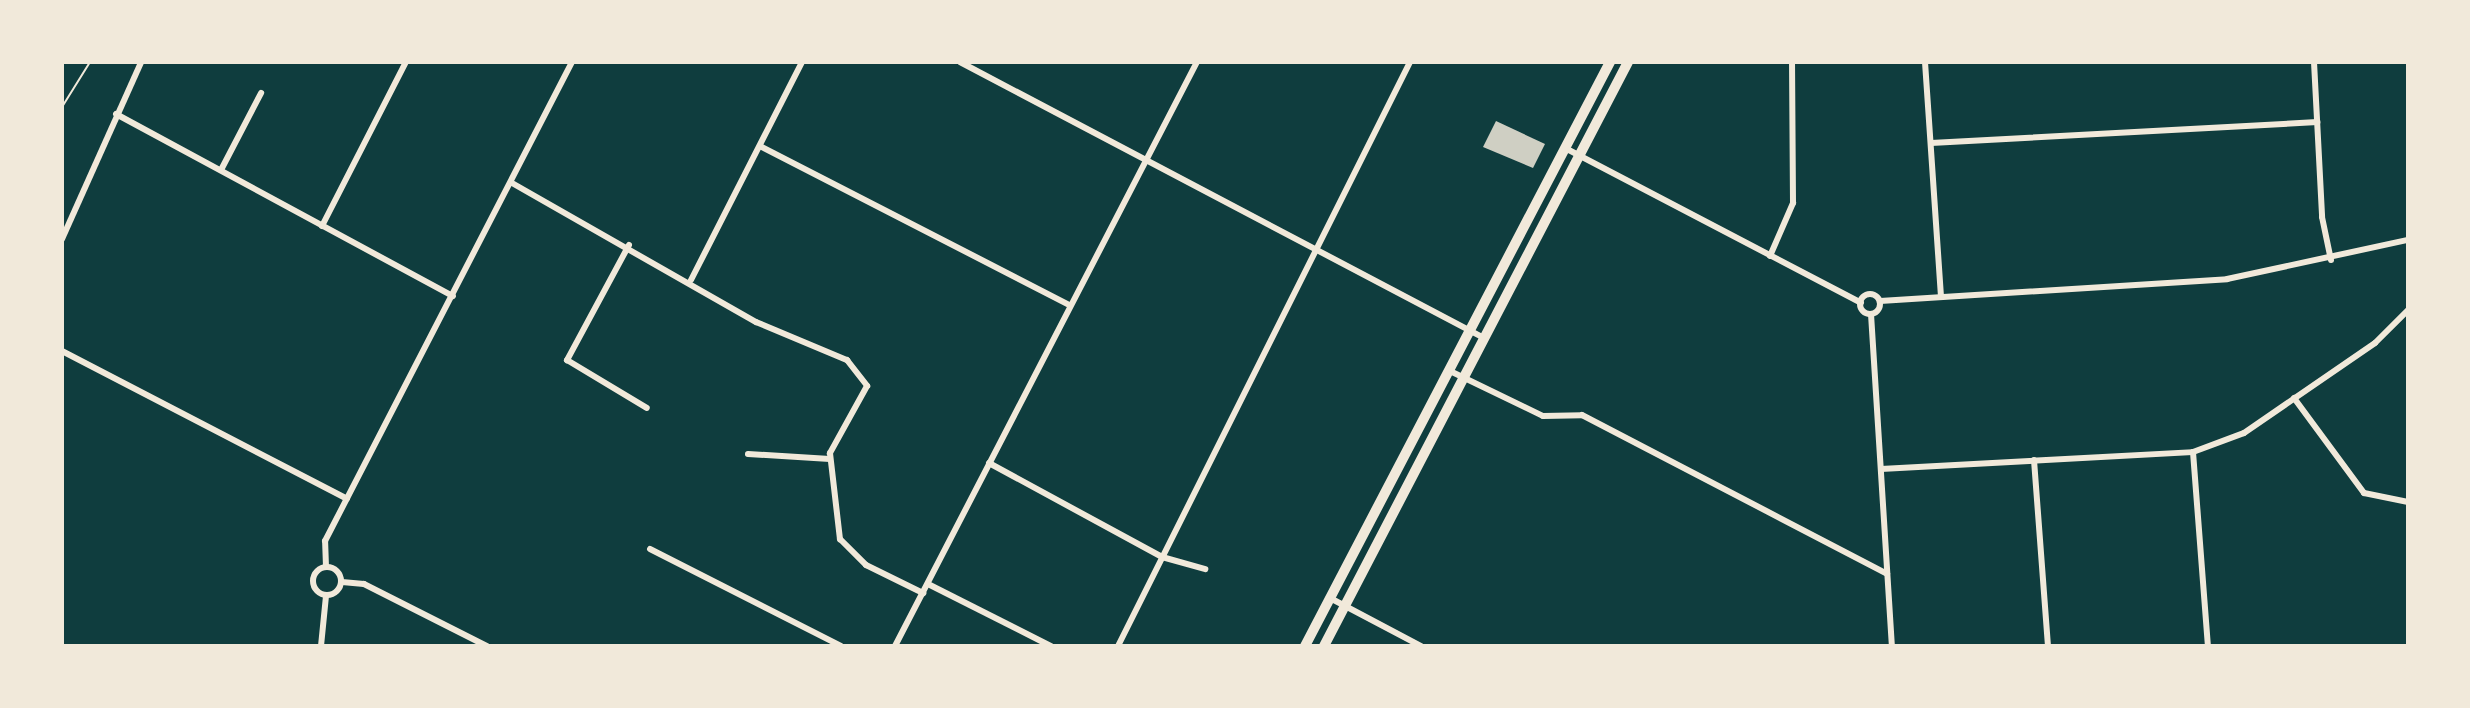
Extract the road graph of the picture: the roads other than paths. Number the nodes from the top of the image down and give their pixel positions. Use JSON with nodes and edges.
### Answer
{"nodes":[{"id":1,"x":141,"y":62,"type":"edge"},
{"id":2,"x":406,"y":62,"type":"edge"},
{"id":3,"x":572,"y":62,"type":"edge"},
{"id":4,"x":802,"y":62,"type":"edge"},
{"id":5,"x":960,"y":62,"type":"edge"},
{"id":6,"x":1197,"y":62,"type":"edge"},
{"id":7,"x":1410,"y":62,"type":"edge"},
{"id":8,"x":1610,"y":62,"type":"edge"},
{"id":9,"x":1628,"y":62,"type":"edge"},
{"id":10,"x":1792,"y":62,"type":"edge"},
{"id":11,"x":1925,"y":62,"type":"edge"},
{"id":12,"x":2314,"y":62,"type":"edge"},
{"id":13,"x":261,"y":93,"type":"dead end"},
{"id":14,"x":116,"y":114,"type":"junction"},
{"id":15,"x":2317,"y":122,"type":"junction"},
{"id":16,"x":1931,"y":143,"type":"junction"},
{"id":17,"x":760,"y":146,"type":"junction"},
{"id":18,"x":1565,"y":148,"type":"junction"},
{"id":19,"x":1580,"y":155,"type":"junction"},
{"id":20,"x":1145,"y":161,"type":"junction"},
{"id":21,"x":221,"y":170,"type":"junction"},
{"id":22,"x":512,"y":183,"type":"junction"},
{"id":23,"x":322,"y":226,"type":"junction"},
{"id":24,"x":62,"y":239,"type":"edge"},
{"id":25,"x":2408,"y":242,"type":"edge"},
{"id":26,"x":629,"y":245,"type":"junction"},
{"id":27,"x":1313,"y":248,"type":"junction"},
{"id":28,"x":1770,"y":256,"type":"junction"},
{"id":29,"x":2331,"y":260,"type":"junction"},
{"id":30,"x":691,"y":280,"type":"junction"},
{"id":31,"x":1941,"y":295,"type":"junction"},
{"id":32,"x":453,"y":296,"type":"junction"},
{"id":33,"x":1880,"y":301,"type":"junction"},
{"id":34,"x":1861,"y":303,"type":"junction"},
{"id":35,"x":1069,"y":305,"type":"junction"},
{"id":36,"x":2408,"y":310,"type":"edge"},
{"id":37,"x":1871,"y":314,"type":"junction"},
{"id":38,"x":1471,"y":331,"type":"junction"},
{"id":39,"x":1485,"y":339,"type":"junction"},
{"id":40,"x":62,"y":351,"type":"edge"},
{"id":41,"x":1450,"y":371,"type":"junction"},
{"id":42,"x":1464,"y":378,"type":"junction"},
{"id":43,"x":2294,"y":398,"type":"junction"},
{"id":44,"x":647,"y":408,"type":"dead end"},
{"id":45,"x":2193,"y":452,"type":"junction"},
{"id":46,"x":748,"y":454,"type":"dead end"},
{"id":47,"x":830,"y":459,"type":"junction"},
{"id":48,"x":2034,"y":460,"type":"junction"},
{"id":49,"x":989,"y":463,"type":"junction"},
{"id":50,"x":1881,"y":469,"type":"junction"},
{"id":51,"x":347,"y":499,"type":"junction"},
{"id":52,"x":2408,"y":502,"type":"edge"},
{"id":53,"x":650,"y":549,"type":"dead end"},
{"id":54,"x":1162,"y":557,"type":"junction"},
{"id":55,"x":326,"y":567,"type":"junction"},
{"id":56,"x":1205,"y":569,"type":"dead end"},
{"id":57,"x":1887,"y":574,"type":"junction"},
{"id":58,"x":342,"y":582,"type":"junction"},
{"id":59,"x":928,"y":584,"type":"junction"},
{"id":60,"x":923,"y":593,"type":"junction"},
{"id":61,"x":326,"y":596,"type":"junction"},
{"id":62,"x":1330,"y":598,"type":"junction"},
{"id":63,"x":1345,"y":606,"type":"junction"},
{"id":64,"x":321,"y":646,"type":"edge"},
{"id":65,"x":487,"y":646,"type":"edge"},
{"id":66,"x":841,"y":646,"type":"edge"},
{"id":67,"x":895,"y":646,"type":"edge"},
{"id":68,"x":1051,"y":646,"type":"edge"},
{"id":69,"x":1118,"y":646,"type":"edge"},
{"id":70,"x":1305,"y":646,"type":"edge"},
{"id":71,"x":1324,"y":646,"type":"edge"},
{"id":72,"x":1421,"y":646,"type":"edge"},
{"id":73,"x":1892,"y":646,"type":"edge"},
{"id":74,"x":2048,"y":646,"type":"edge"},
{"id":75,"x":2208,"y":646,"type":"edge"}],
"edges":[{"from":1,"to":14,"type":"street"},
{"from":2,"to":23,"type":"street"},
{"from":3,"to":22,"type":"street"},
{"from":4,"to":17,"type":"street"},
{"from":5,"to":20,"type":"street"},
{"from":6,"to":20,"type":"street"},
{"from":7,"to":27,"type":"street"},
{"from":8,"to":18,"type":"main road"},
{"from":9,"to":19,"type":"main road"},
{"from":10,"to":28,"type":"street"},
{"from":11,"to":16,"type":"street"},
{"from":12,"to":15,"type":"street"},
{"from":13,"to":21,"type":"street"},
{"from":14,"to":21,"type":"street"},
{"from":14,"to":24,"type":"street"},
{"from":15,"to":16,"type":"street"},
{"from":15,"to":29,"type":"street"},
{"from":16,"to":31,"type":"street"},
{"from":17,"to":30,"type":"street"},
{"from":17,"to":35,"type":"street"},
{"from":18,"to":19,"type":"street"},
{"from":18,"to":38,"type":"main road"},
{"from":19,"to":28,"type":"street"},
{"from":19,"to":39,"type":"main road"},
{"from":20,"to":27,"type":"street"},
{"from":20,"to":35,"type":"street"},
{"from":21,"to":23,"type":"street"},
{"from":22,"to":26,"type":"street"},
{"from":22,"to":32,"type":"street"},
{"from":23,"to":32,"type":"street"},
{"from":25,"to":29,"type":"street"},
{"from":26,"to":30,"type":"street"},
{"from":26,"to":44,"type":"street"},
{"from":27,"to":38,"type":"street"},
{"from":27,"to":54,"type":"street"},
{"from":28,"to":34,"type":"street"},
{"from":29,"to":31,"type":"street"},
{"from":30,"to":47,"type":"street"},
{"from":31,"to":33,"type":"street"},
{"from":32,"to":51,"type":"street"},
{"from":33,"to":34,"type":"street"},
{"from":33,"to":37,"type":"street"},
{"from":34,"to":37,"type":"street"},
{"from":35,"to":49,"type":"street"},
{"from":36,"to":43,"type":"street"},
{"from":37,"to":50,"type":"street"},
{"from":38,"to":39,"type":"street"},
{"from":38,"to":41,"type":"main road"},
{"from":39,"to":42,"type":"main road"},
{"from":40,"to":51,"type":"street"},
{"from":41,"to":42,"type":"street"},
{"from":41,"to":62,"type":"main road"},
{"from":42,"to":57,"type":"street"},
{"from":42,"to":63,"type":"main road"},
{"from":43,"to":45,"type":"street"},
{"from":43,"to":52,"type":"street"},
{"from":45,"to":48,"type":"street"},
{"from":45,"to":75,"type":"street"},
{"from":46,"to":47,"type":"street"},
{"from":47,"to":60,"type":"street"},
{"from":48,"to":50,"type":"street"},
{"from":48,"to":74,"type":"street"},
{"from":49,"to":54,"type":"street"},
{"from":49,"to":59,"type":"street"},
{"from":50,"to":57,"type":"street"},
{"from":51,"to":55,"type":"street"},
{"from":53,"to":66,"type":"street"},
{"from":54,"to":56,"type":"street"},
{"from":54,"to":69,"type":"street"},
{"from":55,"to":58,"type":"street"},
{"from":55,"to":61,"type":"street"},
{"from":57,"to":73,"type":"street"},
{"from":58,"to":61,"type":"street"},
{"from":58,"to":65,"type":"street"},
{"from":59,"to":60,"type":"street"},
{"from":59,"to":68,"type":"street"},
{"from":60,"to":67,"type":"street"},
{"from":61,"to":64,"type":"street"},
{"from":62,"to":63,"type":"street"},
{"from":62,"to":70,"type":"main road"},
{"from":63,"to":71,"type":"main road"},
{"from":63,"to":72,"type":"street"}]}
